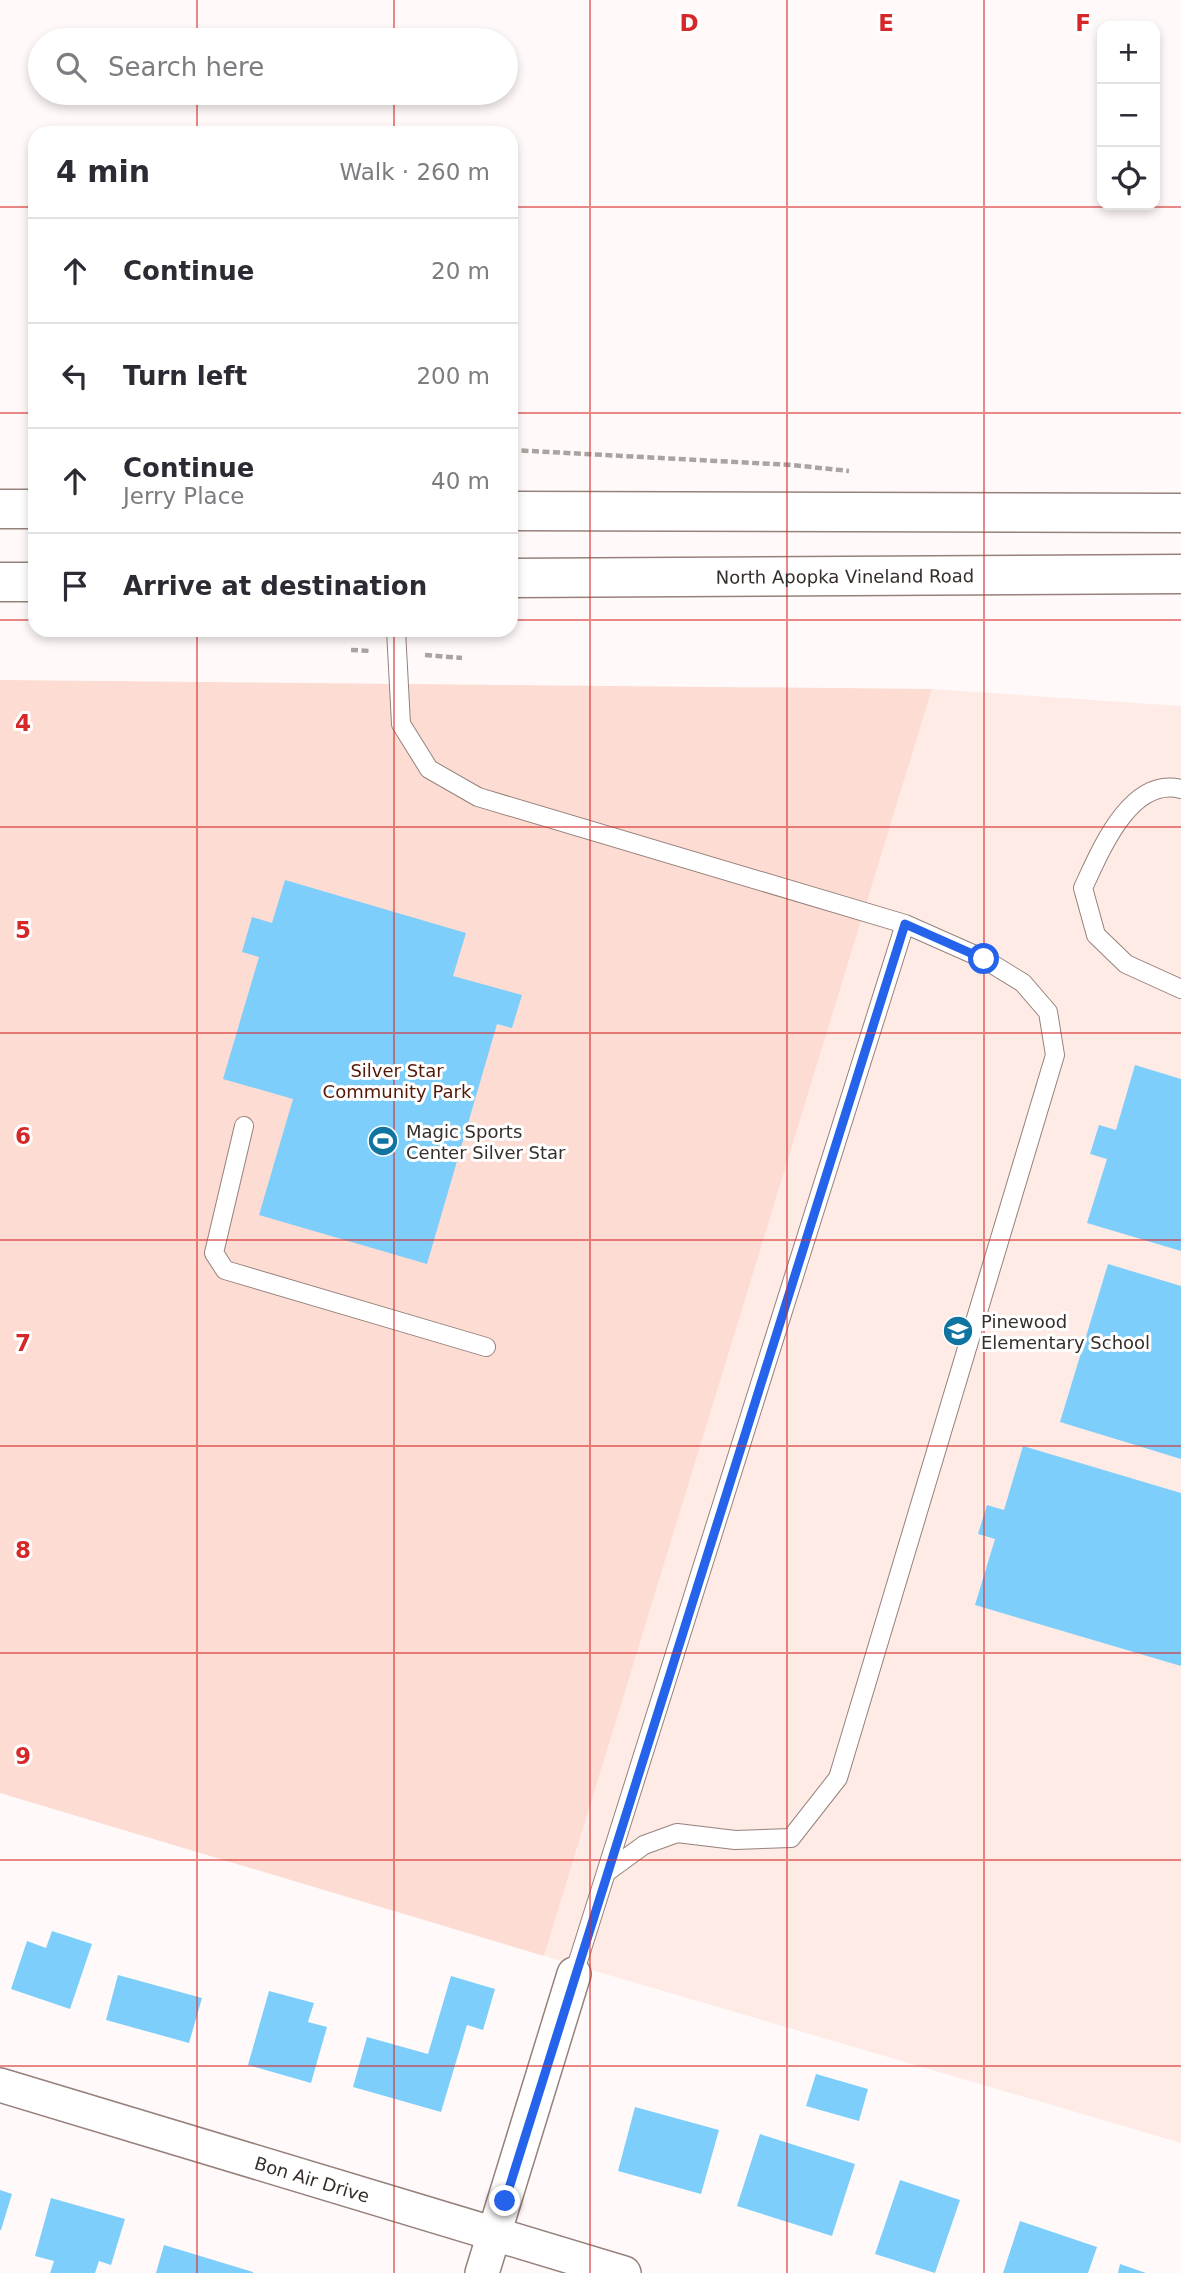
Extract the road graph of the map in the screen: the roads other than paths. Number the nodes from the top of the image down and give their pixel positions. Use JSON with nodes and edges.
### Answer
{"nodes":[{"id":1,"x":0,"y":509,"type":"edge"},
{"id":2,"x":28,"y":509,"type":"edge"},
{"id":3,"x":518,"y":511,"type":"edge"},
{"id":4,"x":1181,"y":513,"type":"edge"},
{"id":5,"x":1181,"y":574,"type":"edge"},
{"id":6,"x":518,"y":579,"type":"edge"},
{"id":7,"x":0,"y":582,"type":"edge"},
{"id":8,"x":28,"y":582,"type":"edge"},
{"id":9,"x":396,"y":637,"type":"edge"},
{"id":10,"x":1181,"y":789,"type":"edge"},
{"id":11,"x":905,"y":924,"type":"junction"},
{"id":12,"x":1181,"y":989,"type":"edge"},
{"id":13,"x":244,"y":1126,"type":"dead end"},
{"id":14,"x":486,"y":1348,"type":"dead end"},
{"id":15,"x":607,"y":1872,"type":"junction"},
{"id":16,"x":575,"y":1974,"type":"joint"},
{"id":17,"x":0,"y":2085,"type":"edge"},
{"id":18,"x":495,"y":2234,"type":"junction"},
{"id":19,"x":482,"y":2273,"type":"edge"},
{"id":20,"x":624,"y":2273,"type":"edge"}],
"edges":[{"from":1,"to":2,"type":"main road"},
{"from":3,"to":4,"type":"main road"},
{"from":5,"to":6,"type":"main road","name":"North Apopka Vineland Road"},
{"from":7,"to":8,"type":"main road"},
{"from":9,"to":11,"type":"lane"},
{"from":10,"to":12,"type":"lane"},
{"from":11,"to":15,"type":"lane"},
{"from":11,"to":15,"type":"lane"},
{"from":13,"to":14,"type":"lane"},
{"from":15,"to":16,"type":"lane"},
{"from":16,"to":18,"type":"street"},
{"from":17,"to":18,"type":"street","name":"Bon Air Drive"},
{"from":18,"to":19,"type":"street"},
{"from":18,"to":20,"type":"street","name":"Bon Air Drive"}]}
